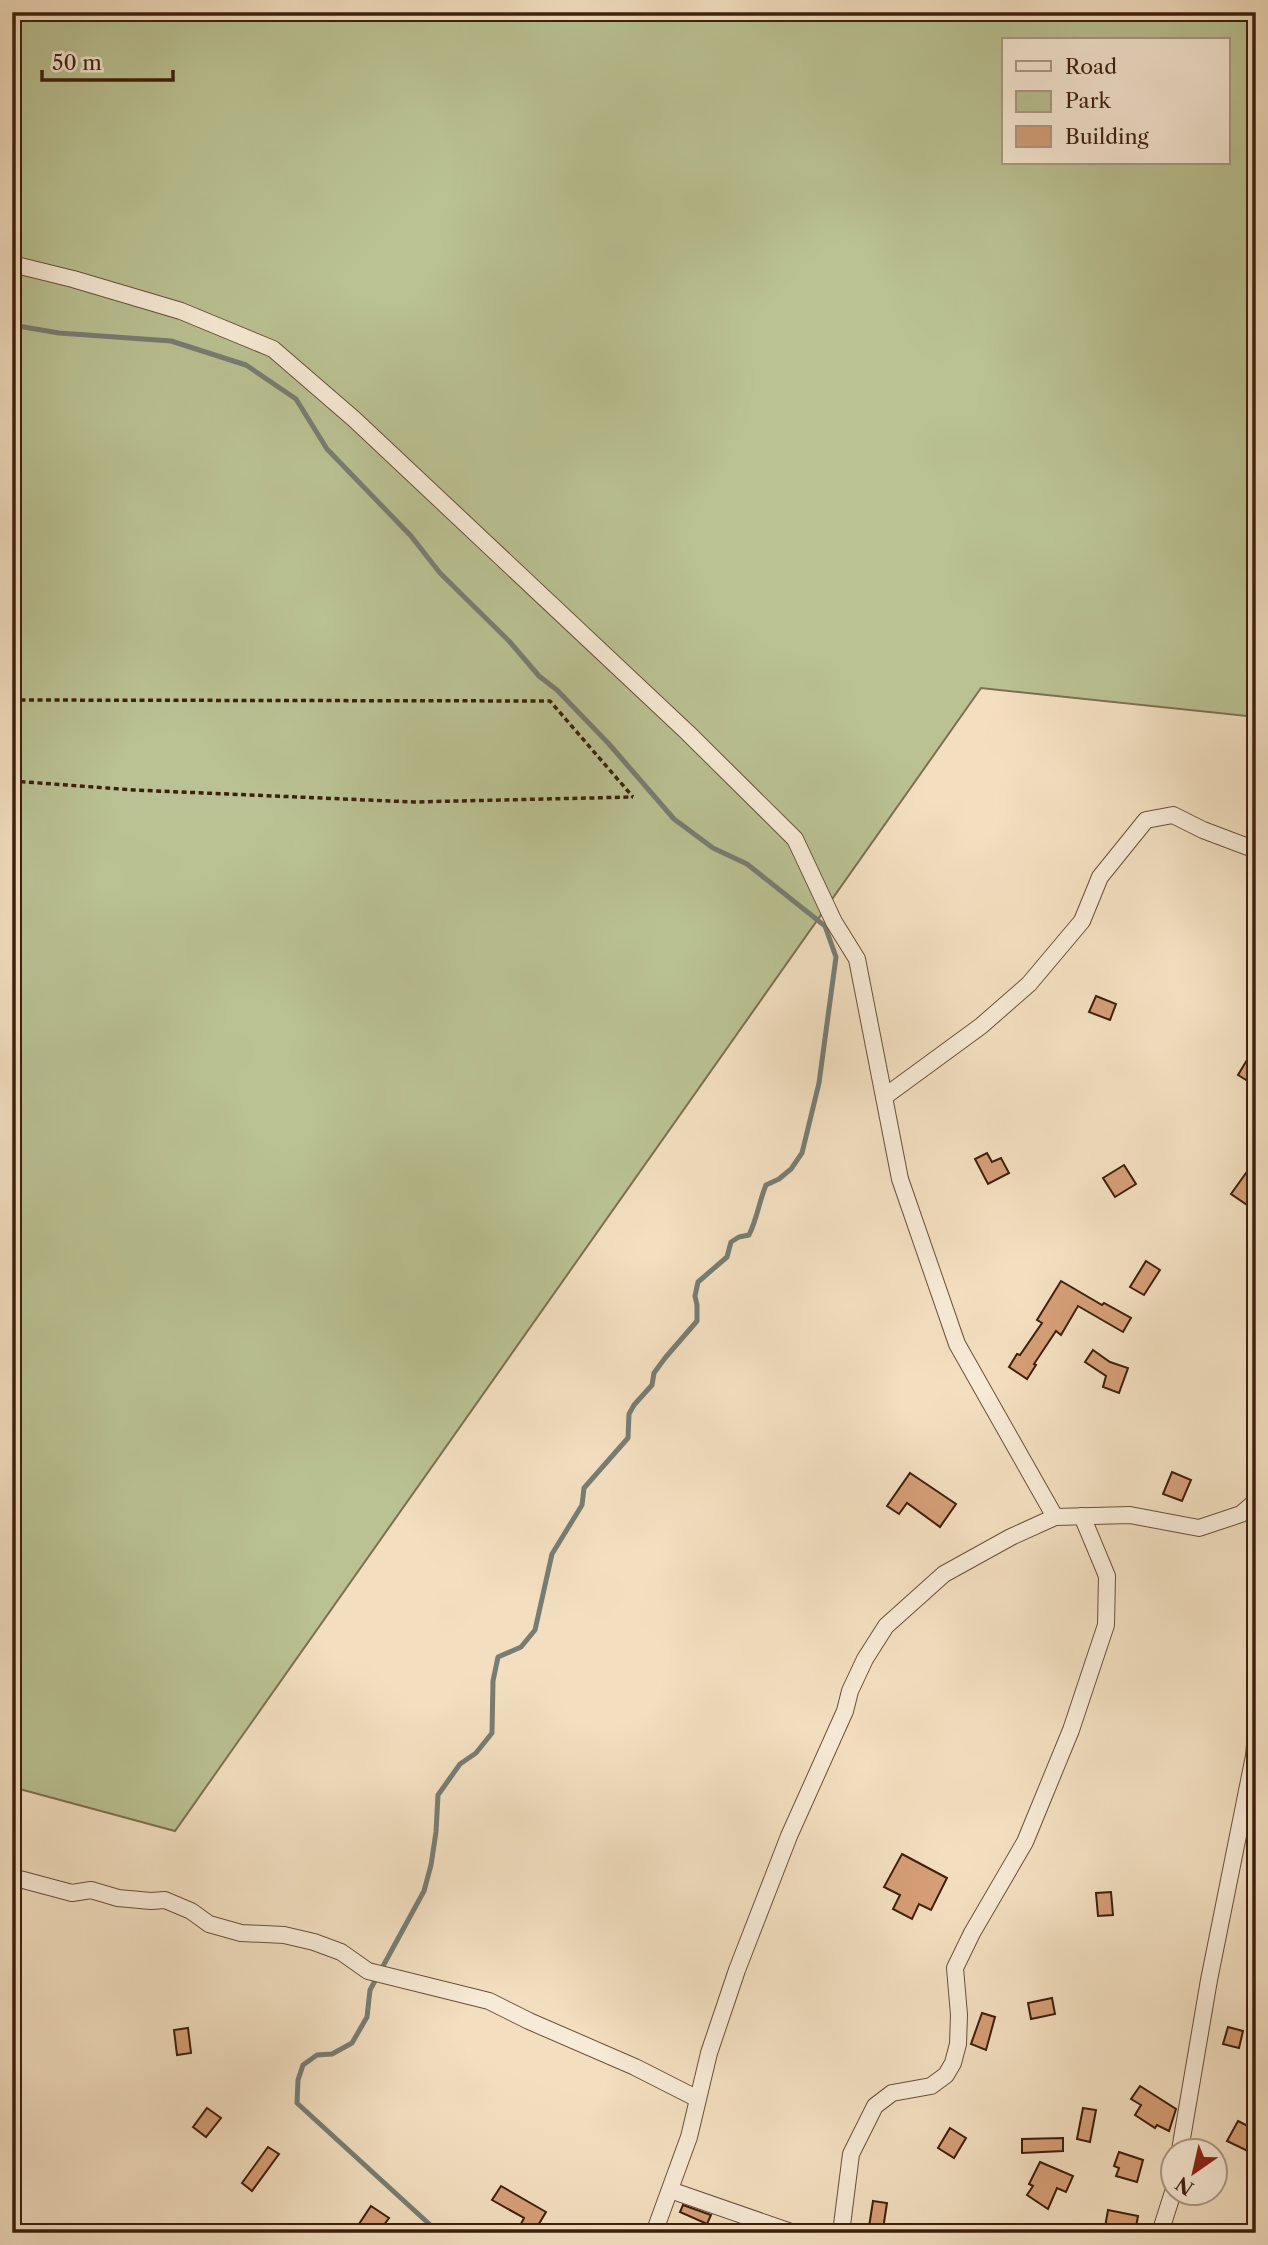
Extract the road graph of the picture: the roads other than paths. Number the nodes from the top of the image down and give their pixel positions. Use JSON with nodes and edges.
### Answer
{"nodes":[{"id":1,"x":12,"y":264,"type":"edge"},
{"id":2,"x":1256,"y":850,"type":"edge"},
{"id":3,"x":884,"y":1097,"type":"junction"},
{"id":4,"x":1256,"y":1501,"type":"edge"},
{"id":5,"x":1082,"y":1516,"type":"junction"},
{"id":6,"x":1055,"y":1517,"type":"junction"},
{"id":7,"x":1256,"y":1734,"type":"edge"},
{"id":8,"x":12,"y":1877,"type":"edge"},
{"id":9,"x":696,"y":2098,"type":"junction"},
{"id":10,"x":1183,"y":2136,"type":"edge"},
{"id":11,"x":670,"y":2190,"type":"junction"},
{"id":12,"x":1169,"y":2206,"type":"edge"},
{"id":13,"x":654,"y":2233,"type":"edge"},
{"id":14,"x":794,"y":2233,"type":"edge"},
{"id":15,"x":841,"y":2233,"type":"edge"},
{"id":16,"x":1160,"y":2233,"type":"edge"}],
"edges":[{"from":1,"to":3,"type":"street"},
{"from":2,"to":3,"type":"street"},
{"from":3,"to":6,"type":"street"},
{"from":4,"to":5,"type":"street"},
{"from":5,"to":6,"type":"street"},
{"from":5,"to":15,"type":"street"},
{"from":6,"to":9,"type":"street"},
{"from":7,"to":10,"type":"street"},
{"from":8,"to":9,"type":"street"},
{"from":9,"to":11,"type":"street"},
{"from":11,"to":13,"type":"street"},
{"from":11,"to":14,"type":"street"},
{"from":12,"to":16,"type":"street"}]}
